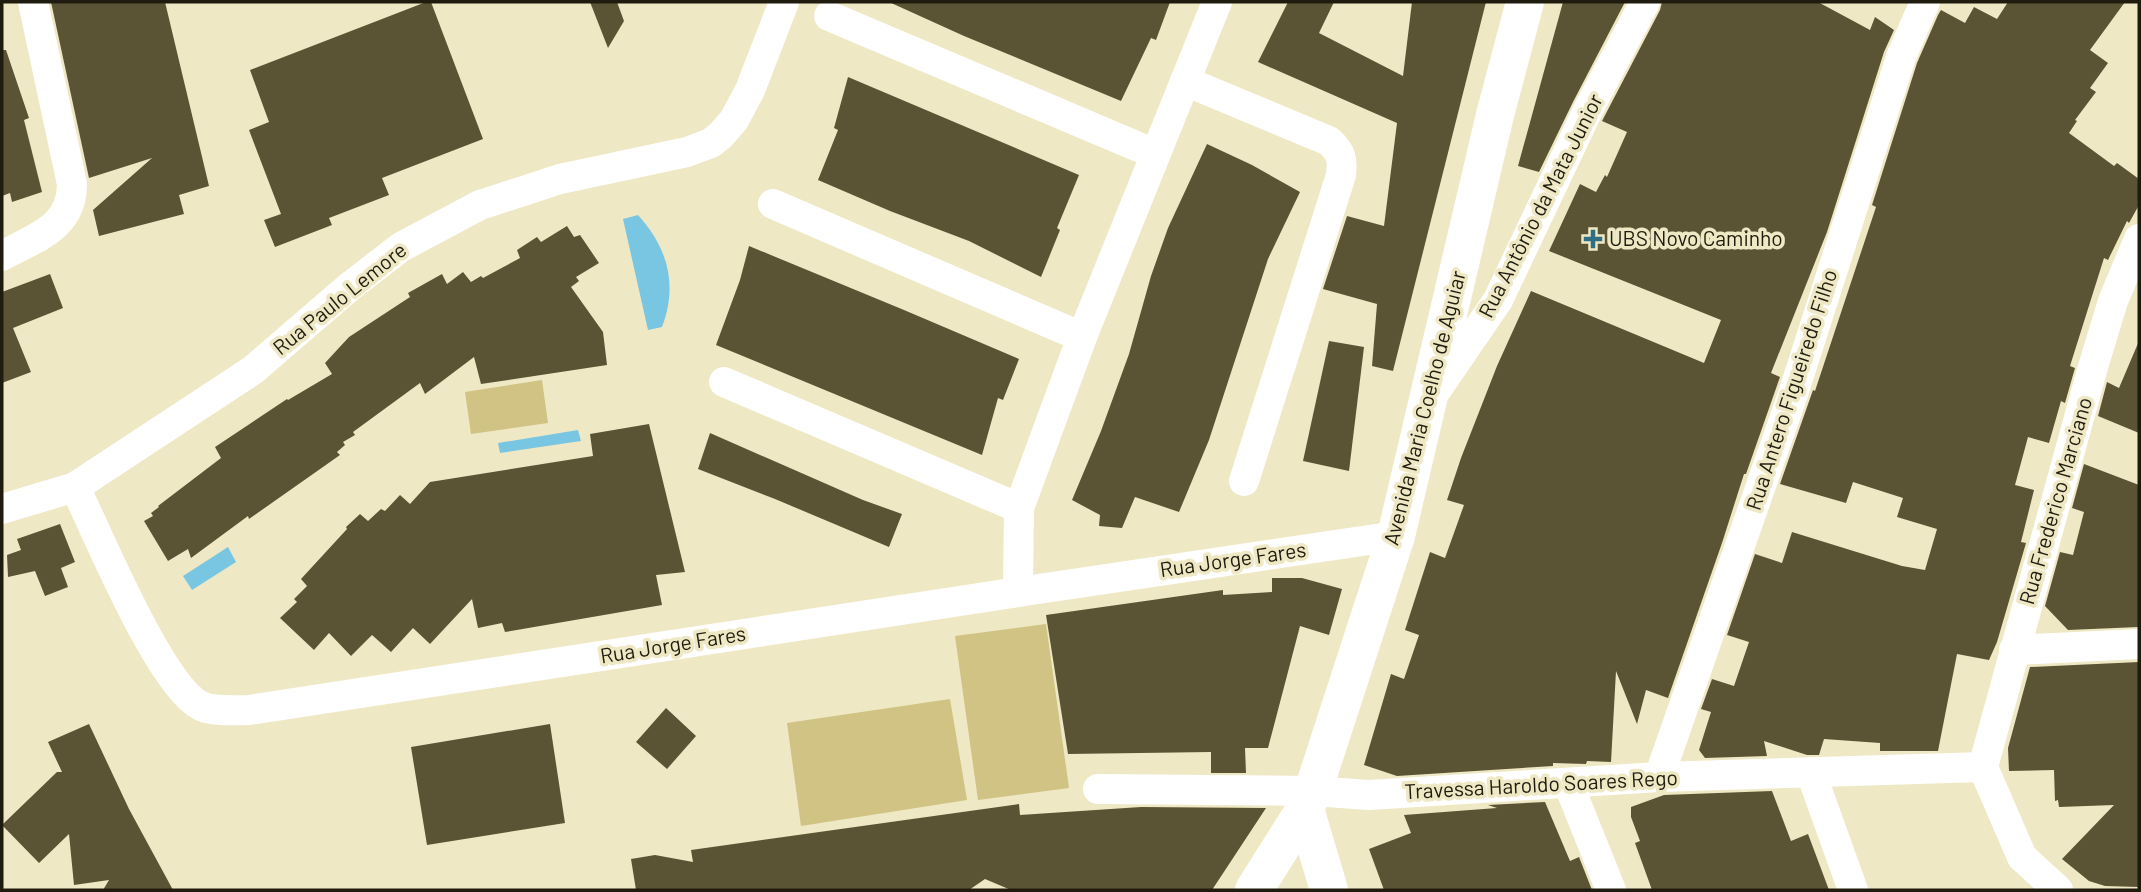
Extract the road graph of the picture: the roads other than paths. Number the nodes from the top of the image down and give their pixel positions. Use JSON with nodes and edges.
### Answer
{"nodes":[{"id":1,"x":33,"y":2,"type":"edge"},
{"id":2,"x":784,"y":2,"type":"edge"},
{"id":3,"x":1217,"y":2,"type":"edge"},
{"id":4,"x":1525,"y":2,"type":"edge"},
{"id":5,"x":1646,"y":2,"type":"edge"},
{"id":6,"x":1925,"y":2,"type":"edge"},
{"id":7,"x":829,"y":16,"type":"dead end"},
{"id":8,"x":1185,"y":81,"type":"junction"},
{"id":9,"x":1155,"y":153,"type":"junction"},
{"id":10,"x":773,"y":204,"type":"dead end"},
{"id":11,"x":2139,"y":239,"type":"edge"},
{"id":12,"x":2,"y":256,"type":"edge"},
{"id":13,"x":1082,"y":337,"type":"junction"},
{"id":14,"x":724,"y":382,"type":"dead end"},
{"id":15,"x":1426,"y":404,"type":"junction"},
{"id":16,"x":1244,"y":481,"type":"dead end"},
{"id":17,"x":75,"y":487,"type":"junction"},
{"id":18,"x":1019,"y":508,"type":"junction"},
{"id":19,"x":2,"y":509,"type":"edge"},
{"id":20,"x":1396,"y":536,"type":"junction"},
{"id":21,"x":1018,"y":592,"type":"junction"},
{"id":22,"x":2139,"y":644,"type":"edge"},
{"id":23,"x":2014,"y":650,"type":"junction"},
{"id":24,"x":1983,"y":767,"type":"junction"},
{"id":25,"x":1811,"y":773,"type":"junction"},
{"id":26,"x":1659,"y":777,"type":"junction"},
{"id":27,"x":1568,"y":783,"type":"junction"},
{"id":28,"x":1098,"y":789,"type":"dead end"},
{"id":29,"x":1309,"y":800,"type":"junction"},
{"id":30,"x":1257,"y":885,"type":"edge"},
{"id":31,"x":1328,"y":888,"type":"edge"},
{"id":32,"x":1611,"y":890,"type":"edge"},
{"id":33,"x":1853,"y":890,"type":"edge"},
{"id":34,"x":2058,"y":890,"type":"edge"}],
"edges":[{"from":1,"to":12,"type":"street"},
{"from":2,"to":17,"type":"street","name":"Rua Paulo Lemore"},
{"from":3,"to":8,"type":"street"},
{"from":4,"to":15,"type":"main road","name":"Avenida Maria Coelho de Aguiar"},
{"from":5,"to":15,"type":"street","name":"Rua Antônio da Mata Junior"},
{"from":6,"to":26,"type":"street","name":"Rua Antero Figueiredo Filho"},
{"from":7,"to":9,"type":"street"},
{"from":8,"to":9,"type":"street"},
{"from":8,"to":16,"type":"street"},
{"from":9,"to":13,"type":"street"},
{"from":10,"to":13,"type":"street"},
{"from":11,"to":23,"type":"street","name":"Rua Frederico Marciano"},
{"from":13,"to":18,"type":"street"},
{"from":14,"to":18,"type":"street"},
{"from":15,"to":20,"type":"main road","name":"Avenida Maria Coelho de Aguiar"},
{"from":17,"to":19,"type":"street","name":"Rua Paulo Lemore"},
{"from":17,"to":21,"type":"street","name":"Rua Jorge Fares"},
{"from":18,"to":21,"type":"street"},
{"from":20,"to":21,"type":"street","name":"Rua Jorge Fares"},
{"from":20,"to":29,"type":"main road","name":"Avenida Maria Coelho de Aguiar"},
{"from":22,"to":23,"type":"street"},
{"from":23,"to":24,"type":"street","name":"Rua Frederico Marciano"},
{"from":24,"to":25,"type":"street","name":"Travessa Haroldo Soares Rego"},
{"from":24,"to":34,"type":"street"},
{"from":25,"to":26,"type":"street","name":"Travessa Haroldo Soares Rego"},
{"from":25,"to":33,"type":"street"},
{"from":26,"to":27,"type":"street","name":"Travessa Haroldo Soares Rego"},
{"from":27,"to":29,"type":"street","name":"Travessa Haroldo Soares Rego"},
{"from":27,"to":32,"type":"street"},
{"from":28,"to":29,"type":"street","name":"Travessa Haroldo Soares Rego"},
{"from":29,"to":30,"type":"main road","name":"Avenida Maria Coelho de Aguiar"},
{"from":29,"to":31,"type":"main road"},
{"from":30,"to":31,"type":"main road"}]}
